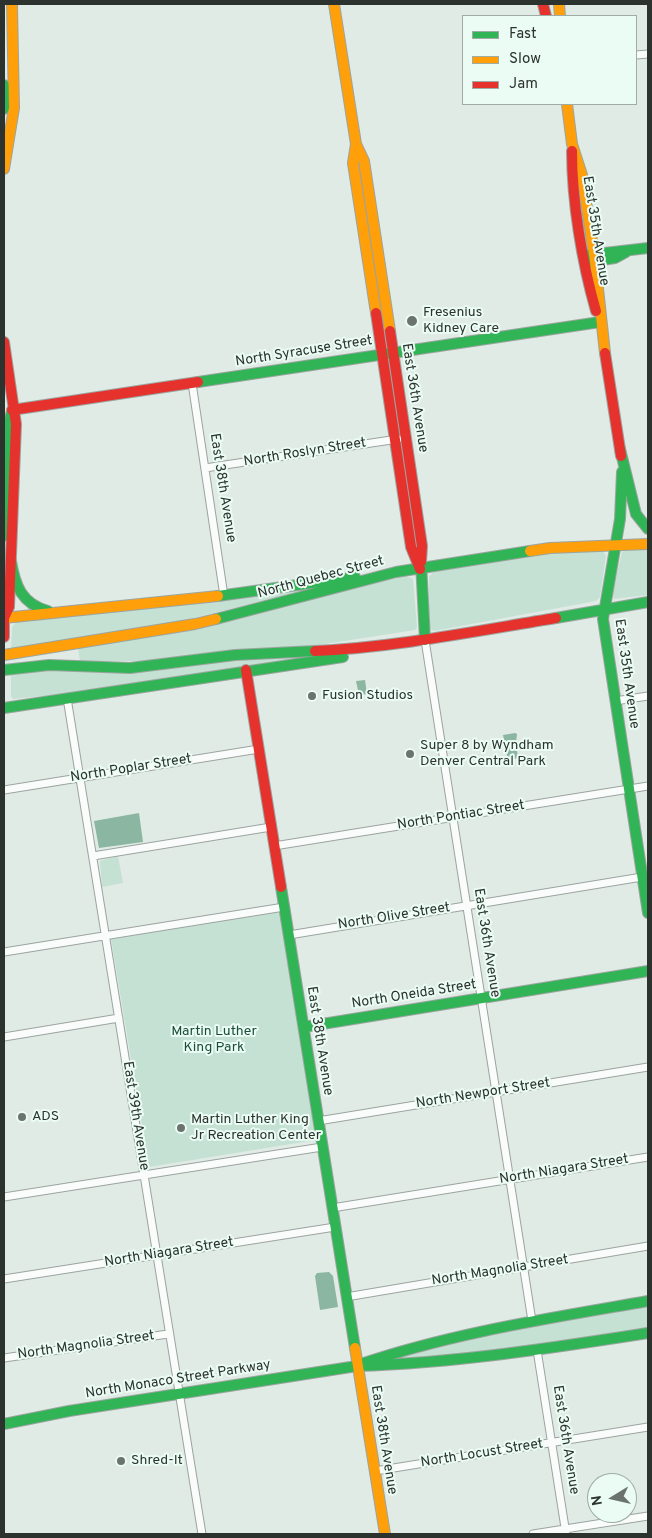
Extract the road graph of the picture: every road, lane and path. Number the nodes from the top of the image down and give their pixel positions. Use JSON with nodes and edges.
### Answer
{"nodes":[{"id":1,"x":12,"y":4,"type":"edge"},
{"id":2,"x":334,"y":4,"type":"edge"},
{"id":3,"x":4,"y":85,"type":"edge"},
{"id":4,"x":566,"y":105,"type":"edge"},
{"id":5,"x":4,"y":109,"type":"edge"},
{"id":6,"x":4,"y":168,"type":"edge"},
{"id":7,"x":4,"y":181,"type":"edge"},
{"id":8,"x":648,"y":248,"type":"edge"},
{"id":9,"x":590,"y":258,"type":"junction"},
{"id":10,"x":600,"y":322,"type":"junction"},
{"id":11,"x":4,"y":342,"type":"edge"},
{"id":12,"x":388,"y":354,"type":"junction"},
{"id":13,"x":192,"y":383,"type":"junction"},
{"id":14,"x":12,"y":410,"type":"junction"},
{"id":15,"x":400,"y":438,"type":"junction"},
{"id":16,"x":620,"y":449,"type":"junction"},
{"id":17,"x":205,"y":468,"type":"junction"},
{"id":18,"x":648,"y":529,"type":"edge"},
{"id":19,"x":4,"y":536,"type":"edge"},
{"id":20,"x":617,"y":544,"type":"junction"},
{"id":21,"x":648,"y":544,"type":"edge"},
{"id":22,"x":11,"y":561,"type":"junction"},
{"id":23,"x":420,"y":569,"type":"junction"},
{"id":24,"x":396,"y":572,"type":"junction"},
{"id":25,"x":224,"y":596,"type":"junction"},
{"id":26,"x":648,"y":602,"type":"edge"},
{"id":27,"x":604,"y":609,"type":"junction"},
{"id":28,"x":54,"y":612,"type":"junction"},
{"id":29,"x":4,"y":617,"type":"edge"},
{"id":30,"x":4,"y":637,"type":"edge"},
{"id":31,"x":425,"y":640,"type":"junction"},
{"id":32,"x":381,"y":646,"type":"junction"},
{"id":33,"x":4,"y":655,"type":"edge"},
{"id":34,"x":4,"y":670,"type":"edge"},
{"id":35,"x":246,"y":670,"type":"junction"},
{"id":36,"x":648,"y":696,"type":"edge"},
{"id":37,"x":67,"y":698,"type":"junction"},
{"id":38,"x":615,"y":701,"type":"junction"},
{"id":39,"x":4,"y":708,"type":"edge"},
{"id":40,"x":259,"y":749,"type":"junction"},
{"id":41,"x":80,"y":778,"type":"junction"},
{"id":42,"x":648,"y":786,"type":"edge"},
{"id":43,"x":628,"y":789,"type":"junction"},
{"id":44,"x":4,"y":790,"type":"edge"},
{"id":45,"x":452,"y":818,"type":"junction"},
{"id":46,"x":271,"y":827,"type":"junction"},
{"id":47,"x":274,"y":846,"type":"junction"},
{"id":48,"x":93,"y":856,"type":"junction"},
{"id":49,"x":645,"y":876,"type":"edge"},
{"id":50,"x":466,"y":906,"type":"junction"},
{"id":51,"x":284,"y":907,"type":"junction"},
{"id":52,"x":648,"y":912,"type":"edge"},
{"id":53,"x":106,"y":935,"type":"junction"},
{"id":54,"x":289,"y":935,"type":"junction"},
{"id":55,"x":4,"y":952,"type":"edge"},
{"id":56,"x":648,"y":971,"type":"edge"},
{"id":57,"x":481,"y":999,"type":"junction"},
{"id":58,"x":119,"y":1018,"type":"junction"},
{"id":59,"x":304,"y":1027,"type":"junction"},
{"id":60,"x":4,"y":1037,"type":"edge"},
{"id":61,"x":648,"y":1067,"type":"edge"},
{"id":62,"x":496,"y":1092,"type":"junction"},
{"id":63,"x":318,"y":1121,"type":"junction"},
{"id":64,"x":322,"y":1147,"type":"junction"},
{"id":65,"x":648,"y":1157,"type":"edge"},
{"id":66,"x":144,"y":1174,"type":"junction"},
{"id":67,"x":510,"y":1179,"type":"junction"},
{"id":68,"x":4,"y":1197,"type":"edge"},
{"id":69,"x":332,"y":1208,"type":"junction"},
{"id":70,"x":335,"y":1227,"type":"junction"},
{"id":71,"x":648,"y":1246,"type":"edge"},
{"id":72,"x":156,"y":1255,"type":"junction"},
{"id":73,"x":524,"y":1267,"type":"junction"},
{"id":74,"x":4,"y":1279,"type":"edge"},
{"id":75,"x":349,"y":1296,"type":"junction"},
{"id":76,"x":648,"y":1300,"type":"edge"},
{"id":77,"x":532,"y":1322,"type":"junction"},
{"id":78,"x":648,"y":1333,"type":"edge"},
{"id":79,"x":168,"y":1334,"type":"junction"},
{"id":80,"x":537,"y":1350,"type":"junction"},
{"id":81,"x":4,"y":1358,"type":"edge"},
{"id":82,"x":357,"y":1366,"type":"junction"},
{"id":83,"x":178,"y":1394,"type":"junction"},
{"id":84,"x":4,"y":1424,"type":"edge"},
{"id":85,"x":648,"y":1427,"type":"edge"},
{"id":86,"x":551,"y":1442,"type":"junction"},
{"id":87,"x":375,"y":1471,"type":"junction"},
{"id":88,"x":648,"y":1516,"type":"edge"},
{"id":89,"x":566,"y":1532,"type":"edge"},
{"id":90,"x":202,"y":1534,"type":"edge"},
{"id":91,"x":385,"y":1534,"type":"edge"},
{"id":92,"x":533,"y":1534,"type":"edge"}],
"edges":[{"from":1,"to":6,"type":"street"},
{"from":2,"to":12,"type":"street","name":"East 36th Avenue"},
{"from":3,"to":5,"type":"street"},
{"from":4,"to":9,"type":"street","name":"East 35th Avenue"},
{"from":6,"to":7,"type":"street"},
{"from":8,"to":9,"type":"street"},
{"from":9,"to":10,"type":"street","name":"East 35th Avenue"},
{"from":10,"to":12,"type":"street","name":"North Syracuse Street"},
{"from":10,"to":16,"type":"street","name":"East 35th Avenue"},
{"from":11,"to":14,"type":"street"},
{"from":12,"to":13,"type":"street","name":"North Syracuse Street"},
{"from":12,"to":15,"type":"street","name":"East 36th Avenue"},
{"from":13,"to":14,"type":"street","name":"North Syracuse Street"},
{"from":13,"to":17,"type":"street","name":"East 38th Avenue"},
{"from":14,"to":19,"type":"street"},
{"from":14,"to":22,"type":"street"},
{"from":15,"to":17,"type":"street","name":"North Roslyn Street"},
{"from":15,"to":23,"type":"street","name":"East 36th Avenue"},
{"from":16,"to":18,"type":"street"},
{"from":16,"to":20,"type":"street","name":"East 35th Avenue"},
{"from":17,"to":25,"type":"street","name":"East 38th Avenue"},
{"from":20,"to":21,"type":"street","name":"North Quebec Street"},
{"from":20,"to":23,"type":"street","name":"North Quebec Street"},
{"from":20,"to":27,"type":"street","name":"East 35th Avenue"},
{"from":22,"to":28,"type":"street"},
{"from":22,"to":29,"type":"street"},
{"from":23,"to":24,"type":"street","name":"North Quebec Street"},
{"from":23,"to":31,"type":"street","name":"East 36th Avenue"},
{"from":24,"to":25,"type":"street"},
{"from":24,"to":33,"type":"street","name":"North Quebec Street"},
{"from":25,"to":28,"type":"street"},
{"from":26,"to":27,"type":"street"},
{"from":27,"to":31,"type":"street"},
{"from":27,"to":38,"type":"street","name":"East 35th Avenue"},
{"from":28,"to":29,"type":"street"},
{"from":29,"to":30,"type":"street"},
{"from":31,"to":32,"type":"street"},
{"from":31,"to":45,"type":"street","name":"East 36th Avenue"},
{"from":32,"to":34,"type":"street"},
{"from":32,"to":35,"type":"street"},
{"from":35,"to":37,"type":"street"},
{"from":35,"to":40,"type":"street","name":"East 38th Avenue"},
{"from":36,"to":38,"type":"street"},
{"from":37,"to":39,"type":"street"},
{"from":37,"to":41,"type":"street","name":"East 39th Avenue"},
{"from":38,"to":43,"type":"street","name":"East 35th Avenue"},
{"from":40,"to":41,"type":"street","name":"North Poplar Street"},
{"from":40,"to":46,"type":"street","name":"East 38th Avenue"},
{"from":41,"to":44,"type":"street","name":"North Poplar Street"},
{"from":41,"to":48,"type":"street","name":"East 39th Avenue"},
{"from":42,"to":43,"type":"street","name":"North Pontiac Street"},
{"from":43,"to":45,"type":"street","name":"North Pontiac Street"},
{"from":43,"to":49,"type":"street","name":"East 35th Avenue"},
{"from":45,"to":47,"type":"street","name":"North Pontiac Street"},
{"from":45,"to":50,"type":"street","name":"East 36th Avenue"},
{"from":46,"to":47,"type":"street","name":"East 38th Avenue"},
{"from":46,"to":48,"type":"street"},
{"from":47,"to":51,"type":"street","name":"East 38th Avenue"},
{"from":48,"to":53,"type":"street","name":"East 39th Avenue"},
{"from":49,"to":50,"type":"street","name":"North Olive Street"},
{"from":49,"to":52,"type":"street","name":"East 35th Avenue"},
{"from":50,"to":54,"type":"street","name":"North Olive Street"},
{"from":50,"to":57,"type":"street","name":"East 36th Avenue"},
{"from":51,"to":53,"type":"street"},
{"from":51,"to":54,"type":"street","name":"East 38th Avenue"},
{"from":53,"to":55,"type":"street"},
{"from":53,"to":58,"type":"street","name":"East 39th Avenue"},
{"from":54,"to":59,"type":"street","name":"East 38th Avenue"},
{"from":56,"to":57,"type":"street","name":"North Oneida Street"},
{"from":57,"to":59,"type":"street","name":"North Oneida Street"},
{"from":57,"to":62,"type":"street","name":"East 36th Avenue"},
{"from":58,"to":60,"type":"street"},
{"from":58,"to":66,"type":"street","name":"East 39th Avenue"},
{"from":59,"to":63,"type":"street","name":"East 38th Avenue"},
{"from":61,"to":62,"type":"street","name":"North Newport Street"},
{"from":62,"to":63,"type":"street","name":"North Newport Street"},
{"from":62,"to":67,"type":"street","name":"East 36th Avenue"},
{"from":63,"to":64,"type":"street","name":"East 38th Avenue"},
{"from":64,"to":66,"type":"street"},
{"from":64,"to":69,"type":"street","name":"East 38th Avenue"},
{"from":65,"to":67,"type":"street","name":"North Niagara Street"},
{"from":66,"to":68,"type":"street"},
{"from":66,"to":72,"type":"street","name":"East 39th Avenue"},
{"from":67,"to":69,"type":"street","name":"North Niagara Street"},
{"from":67,"to":73,"type":"street","name":"East 36th Avenue"},
{"from":69,"to":70,"type":"street","name":"East 38th Avenue"},
{"from":70,"to":72,"type":"street","name":"North Niagara Street"},
{"from":70,"to":75,"type":"street","name":"East 38th Avenue"},
{"from":71,"to":73,"type":"street","name":"North Magnolia Street"},
{"from":72,"to":74,"type":"street","name":"North Niagara Street"},
{"from":72,"to":79,"type":"street","name":"East 39th Avenue"},
{"from":73,"to":75,"type":"street","name":"North Magnolia Street"},
{"from":73,"to":77,"type":"street","name":"East 36th Avenue"},
{"from":75,"to":82,"type":"street","name":"East 38th Avenue"},
{"from":76,"to":77,"type":"street","name":"North Monaco Street Parkway"},
{"from":77,"to":82,"type":"street","name":"North Monaco Street Parkway"},
{"from":78,"to":80,"type":"street","name":"North Monaco Street Parkway"},
{"from":79,"to":81,"type":"street","name":"North Magnolia Street"},
{"from":79,"to":83,"type":"street","name":"East 39th Avenue"},
{"from":80,"to":82,"type":"street","name":"North Monaco Street Parkway"},
{"from":80,"to":86,"type":"street","name":"East 36th Avenue"},
{"from":82,"to":83,"type":"street","name":"North Monaco Street Parkway"},
{"from":82,"to":87,"type":"street","name":"East 38th Avenue"},
{"from":83,"to":84,"type":"street","name":"North Monaco Street Parkway"},
{"from":83,"to":90,"type":"street","name":"East 39th Avenue"},
{"from":85,"to":86,"type":"street","name":"North Locust Street"},
{"from":86,"to":87,"type":"street","name":"North Locust Street"},
{"from":86,"to":89,"type":"street","name":"East 36th Avenue"},
{"from":87,"to":91,"type":"street","name":"East 38th Avenue"},
{"from":88,"to":89,"type":"street"},
{"from":89,"to":92,"type":"street"}]}
